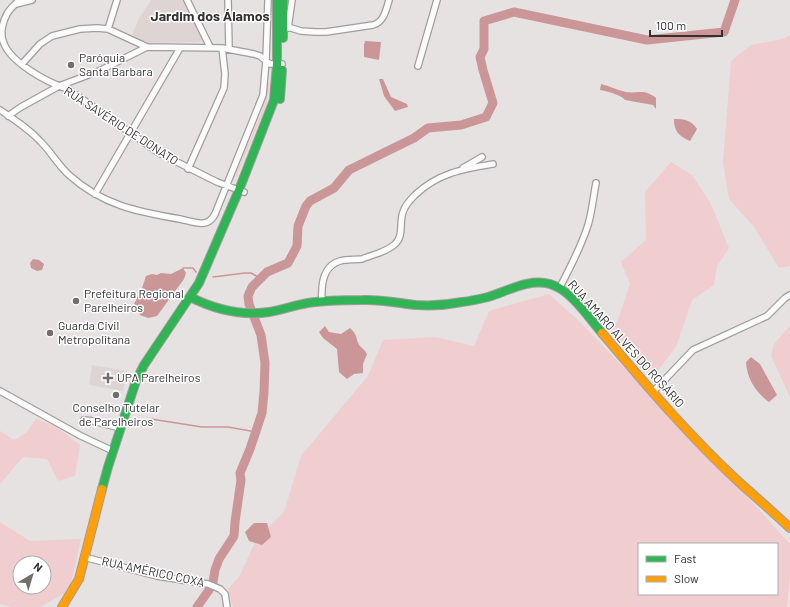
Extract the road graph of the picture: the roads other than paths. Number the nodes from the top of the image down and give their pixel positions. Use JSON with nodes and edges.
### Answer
{"nodes":[{"id":1,"x":32,"y":0,"type":"edge"},
{"id":2,"x":117,"y":0,"type":"edge"},
{"id":3,"x":187,"y":0,"type":"edge"},
{"id":4,"x":228,"y":0,"type":"edge"},
{"id":5,"x":268,"y":0,"type":"edge"},
{"id":6,"x":277,"y":0,"type":"edge"},
{"id":7,"x":283,"y":0,"type":"edge"},
{"id":8,"x":292,"y":0,"type":"edge"},
{"id":9,"x":389,"y":0,"type":"edge"},
{"id":10,"x":437,"y":0,"type":"edge"},
{"id":11,"x":17,"y":2,"type":"edge"},
{"id":12,"x":108,"y":28,"type":"junction"},
{"id":13,"x":282,"y":28,"type":"junction"},
{"id":14,"x":146,"y":47,"type":"junction"},
{"id":15,"x":210,"y":47,"type":"junction"},
{"id":16,"x":180,"y":48,"type":"junction"},
{"id":17,"x":222,"y":48,"type":"junction"},
{"id":18,"x":229,"y":49,"type":"junction"},
{"id":19,"x":266,"y":60,"type":"junction"},
{"id":20,"x":22,"y":64,"type":"junction"},
{"id":21,"x":279,"y":64,"type":"junction"},
{"id":22,"x":418,"y":66,"type":"dead end"},
{"id":23,"x":60,"y":86,"type":"junction"},
{"id":24,"x":0,"y":110,"type":"edge"},
{"id":25,"x":8,"y":116,"type":"junction"},
{"id":26,"x":130,"y":133,"type":"junction"},
{"id":27,"x":482,"y":157,"type":"dead end"},
{"id":28,"x":493,"y":164,"type":"dead end"},
{"id":29,"x":188,"y":169,"type":"junction"},
{"id":30,"x":459,"y":170,"type":"junction"},
{"id":31,"x":596,"y":183,"type":"dead end"},
{"id":32,"x":227,"y":186,"type":"junction"},
{"id":33,"x":241,"y":191,"type":"junction"},
{"id":34,"x":95,"y":194,"type":"junction"},
{"id":35,"x":560,"y":287,"type":"junction"},
{"id":36,"x":790,"y":295,"type":"edge"},
{"id":37,"x":193,"y":298,"type":"junction"},
{"id":38,"x":322,"y":302,"type":"junction"},
{"id":39,"x":0,"y":391,"type":"edge"},
{"id":40,"x":653,"y":392,"type":"junction"},
{"id":41,"x":84,"y":420,"type":"dead end"},
{"id":42,"x":120,"y":428,"type":"junction"},
{"id":43,"x":113,"y":451,"type":"junction"},
{"id":44,"x":110,"y":468,"type":"junction"},
{"id":45,"x":790,"y":528,"type":"edge"},
{"id":46,"x":86,"y":558,"type":"junction"},
{"id":47,"x":62,"y":607,"type":"edge"},
{"id":48,"x":70,"y":607,"type":"edge"},
{"id":49,"x":227,"y":607,"type":"edge"}],
"edges":[{"from":1,"to":11,"type":"street"},
{"from":2,"to":12,"type":"street"},
{"from":3,"to":15,"type":"street"},
{"from":4,"to":18,"type":"street"},
{"from":5,"to":19,"type":"street"},
{"from":6,"to":13,"type":"main road"},
{"from":7,"to":13,"type":"main road"},
{"from":8,"to":13,"type":"street"},
{"from":9,"to":13,"type":"street"},
{"from":10,"to":22,"type":"street"},
{"from":11,"to":20,"type":"street","name":"RUA SAVÉRIO DE DONATO"},
{"from":12,"to":14,"type":"street"},
{"from":12,"to":20,"type":"street"},
{"from":13,"to":21,"type":"main road"},
{"from":14,"to":16,"type":"street"},
{"from":14,"to":23,"type":"street"},
{"from":15,"to":16,"type":"street"},
{"from":15,"to":17,"type":"street"},
{"from":16,"to":26,"type":"street"},
{"from":17,"to":18,"type":"street"},
{"from":17,"to":29,"type":"street"},
{"from":18,"to":19,"type":"street"},
{"from":19,"to":21,"type":"street"},
{"from":19,"to":32,"type":"street"},
{"from":20,"to":23,"type":"street","name":"RUA SAVÉRIO DE DONATO"},
{"from":21,"to":33,"type":"main road"},
{"from":23,"to":25,"type":"street"},
{"from":23,"to":26,"type":"street","name":"RUA SAVÉRIO DE DONATO"},
{"from":24,"to":25,"type":"street"},
{"from":25,"to":34,"type":"street"},
{"from":26,"to":29,"type":"street","name":"RUA SAVÉRIO DE DONATO"},
{"from":26,"to":34,"type":"street"},
{"from":27,"to":30,"type":"street"},
{"from":28,"to":30,"type":"street"},
{"from":29,"to":32,"type":"street","name":"RUA SAVÉRIO DE DONATO"},
{"from":30,"to":38,"type":"street"},
{"from":31,"to":35,"type":"street"},
{"from":32,"to":33,"type":"street","name":"RUA SAVÉRIO DE DONATO"},
{"from":32,"to":34,"type":"street"},
{"from":33,"to":37,"type":"main road"},
{"from":35,"to":38,"type":"main road","name":"RUA AMARO ALVES DO ROSÁRIO"},
{"from":35,"to":40,"type":"main road","name":"RUA AMARO ALVES DO ROSÁRIO"},
{"from":36,"to":40,"type":"street"},
{"from":37,"to":38,"type":"main road","name":"RUA AMARO ALVES DO ROSÁRIO"},
{"from":37,"to":42,"type":"main road"},
{"from":37,"to":44,"type":"main road"},
{"from":39,"to":43,"type":"street"},
{"from":40,"to":45,"type":"main road","name":"RUA AMARO ALVES DO ROSÁRIO"},
{"from":41,"to":42,"type":"street"},
{"from":42,"to":43,"type":"main road"},
{"from":43,"to":44,"type":"main road"},
{"from":44,"to":46,"type":"main road"},
{"from":46,"to":47,"type":"main road"},
{"from":46,"to":48,"type":"main road"},
{"from":46,"to":49,"type":"street","name":"RUA AMÉRICO COXA"}]}
